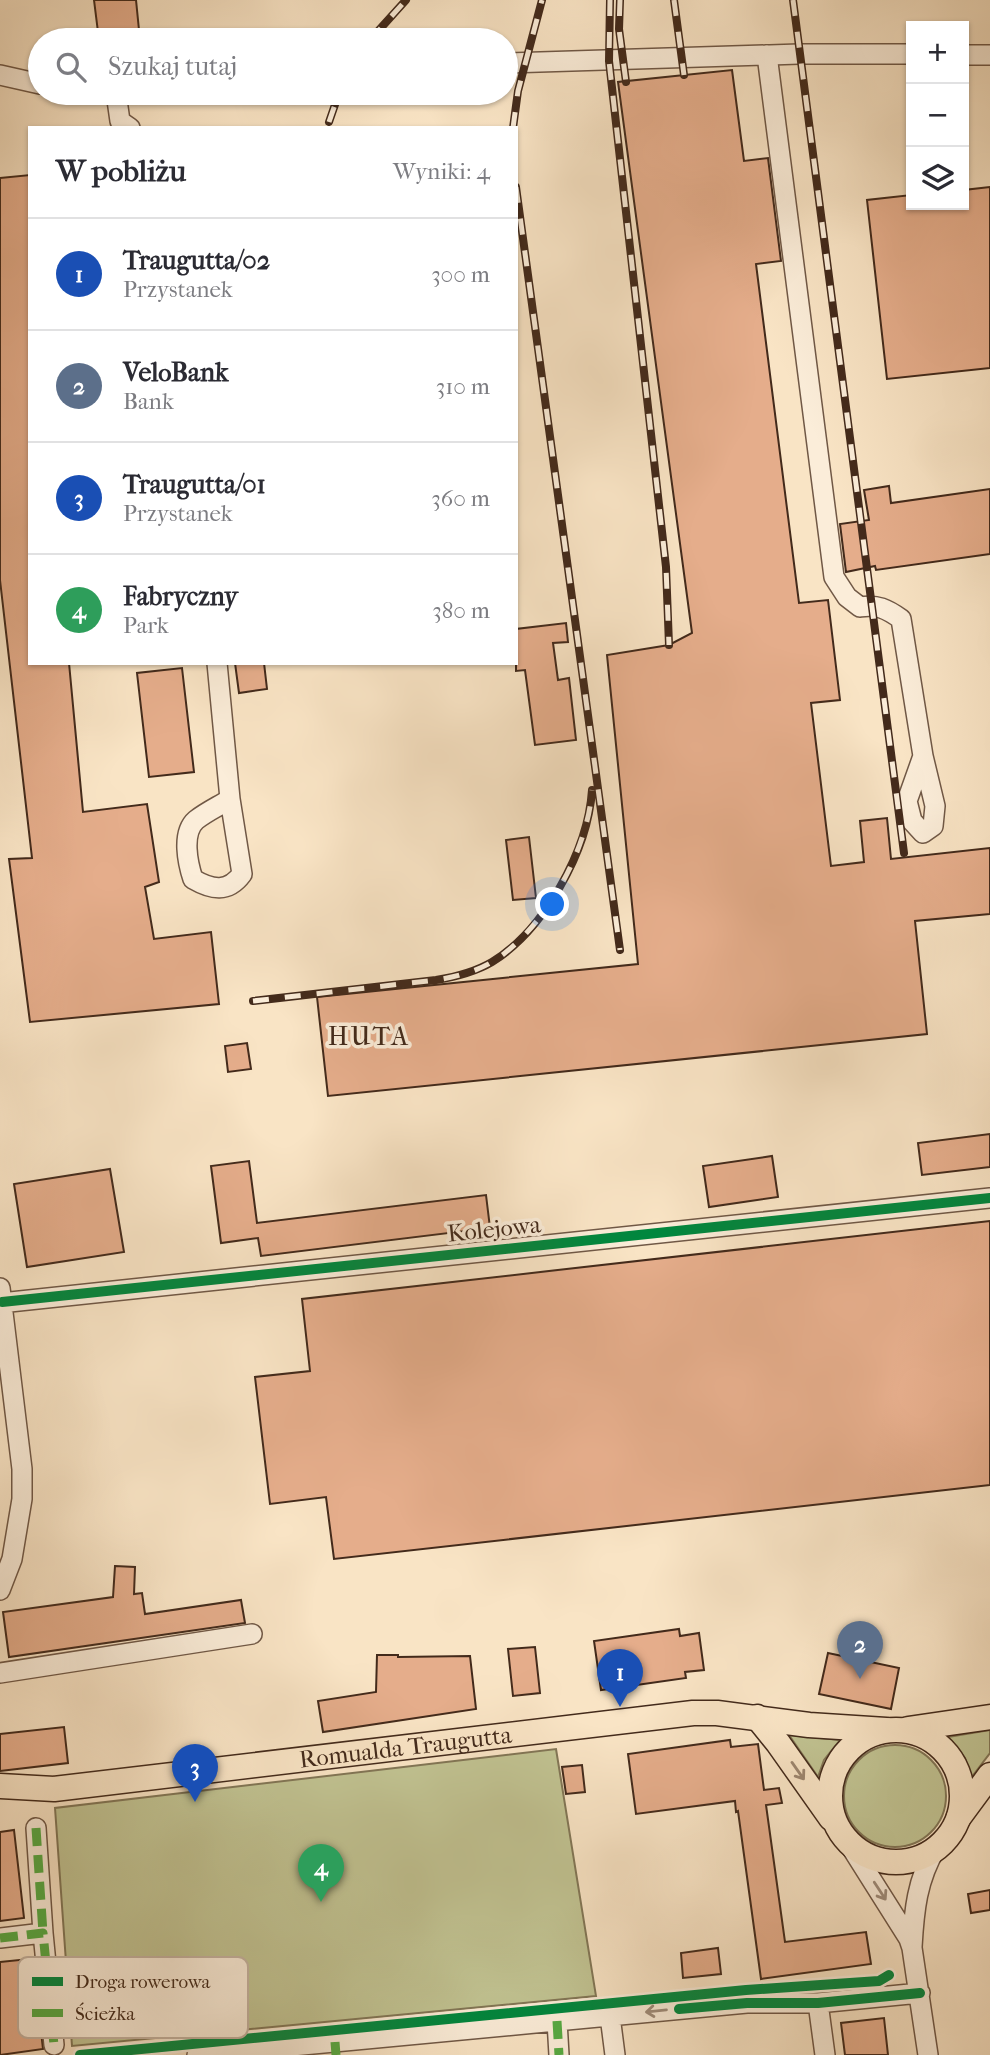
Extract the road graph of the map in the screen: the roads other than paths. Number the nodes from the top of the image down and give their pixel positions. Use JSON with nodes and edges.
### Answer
{"nodes":[{"id":1,"x":906,"y":54,"type":"edge"},
{"id":2,"x":767,"y":55,"type":"junction"},
{"id":3,"x":969,"y":55,"type":"edge"},
{"id":4,"x":990,"y":55,"type":"edge"},
{"id":5,"x":518,"y":63,"type":"edge"},
{"id":6,"x":0,"y":75,"type":"edge"},
{"id":7,"x":28,"y":81,"type":"edge"},
{"id":8,"x":118,"y":105,"type":"edge"},
{"id":9,"x":127,"y":126,"type":"edge"},
{"id":10,"x":217,"y":665,"type":"edge"},
{"id":11,"x":923,"y":756,"type":"dead end"},
{"id":12,"x":230,"y":800,"type":"dead end"},
{"id":13,"x":990,"y":1198,"type":"edge"},
{"id":14,"x":1,"y":1298,"type":"edge"},
{"id":15,"x":0,"y":1590,"type":"edge"},
{"id":16,"x":252,"y":1634,"type":"dead end"},
{"id":17,"x":0,"y":1673,"type":"edge"},
{"id":18,"x":757,"y":1717,"type":"junction"},
{"id":19,"x":990,"y":1717,"type":"edge"},
{"id":20,"x":896,"y":1730,"type":"junction"},
{"id":21,"x":990,"y":1775,"type":"edge"},
{"id":22,"x":0,"y":1786,"type":"edge"},
{"id":23,"x":54,"y":1789,"type":"junction"},
{"id":24,"x":0,"y":1803,"type":"edge"},
{"id":25,"x":957,"y":1821,"type":"junction"},
{"id":26,"x":36,"y":1828,"type":"dead end"},
{"id":27,"x":841,"y":1832,"type":"junction"},
{"id":28,"x":936,"y":1848,"type":"junction"},
{"id":29,"x":43,"y":1933,"type":"junction"},
{"id":30,"x":0,"y":1938,"type":"edge"},
{"id":31,"x":912,"y":1948,"type":"junction"},
{"id":32,"x":45,"y":1957,"type":"edge"},
{"id":33,"x":920,"y":1993,"type":"junction"},
{"id":34,"x":818,"y":2003,"type":"junction"},
{"id":35,"x":610,"y":2016,"type":"junction"},
{"id":36,"x":556,"y":2021,"type":"junction"},
{"id":37,"x":53,"y":2038,"type":"edge"},
{"id":38,"x":54,"y":2045,"type":"dead end"},
{"id":39,"x":335,"y":2049,"type":"edge"},
{"id":40,"x":197,"y":2055,"type":"edge"},
{"id":41,"x":558,"y":2055,"type":"edge"},
{"id":42,"x":615,"y":2055,"type":"edge"},
{"id":43,"x":825,"y":2055,"type":"edge"},
{"id":44,"x":929,"y":2055,"type":"edge"}],
"edges":[{"from":1,"to":2,"type":"street"},
{"from":2,"to":5,"type":"street"},
{"from":2,"to":11,"type":"street"},
{"from":3,"to":4,"type":"street"},
{"from":6,"to":7,"type":"street"},
{"from":8,"to":9,"type":"street"},
{"from":10,"to":12,"type":"street"},
{"from":13,"to":14,"type":"street","name":"Kolejowa"},
{"from":14,"to":15,"type":"street"},
{"from":16,"to":17,"type":"street"},
{"from":18,"to":20,"type":"main road","name":"Romualda Traugutta"},
{"from":18,"to":23,"type":"main road","name":"Romualda Traugutta"},
{"from":18,"to":27,"type":"main road","one_way":true},
{"from":19,"to":20,"type":"main road"},
{"from":20,"to":25,"type":"main road"},
{"from":20,"to":27,"type":"main road"},
{"from":21,"to":25,"type":"main road"},
{"from":22,"to":23,"type":"main road","name":"Romualda Traugutta"},
{"from":23,"to":24,"type":"main road","name":"Romualda Traugutta"},
{"from":25,"to":28,"type":"main road"},
{"from":26,"to":29,"type":"street"},
{"from":27,"to":28,"type":"main road"},
{"from":27,"to":31,"type":"street","one_way":true},
{"from":28,"to":31,"type":"street"},
{"from":29,"to":30,"type":"street"},
{"from":29,"to":32,"type":"street"},
{"from":31,"to":33,"type":"street"},
{"from":33,"to":34,"type":"street"},
{"from":33,"to":44,"type":"street"},
{"from":34,"to":35,"type":"street","one_way":true},
{"from":34,"to":43,"type":"street"},
{"from":35,"to":36,"type":"street"},
{"from":35,"to":42,"type":"street"},
{"from":36,"to":39,"type":"street"},
{"from":36,"to":41,"type":"street"},
{"from":37,"to":38,"type":"street"},
{"from":39,"to":40,"type":"street"}]}
